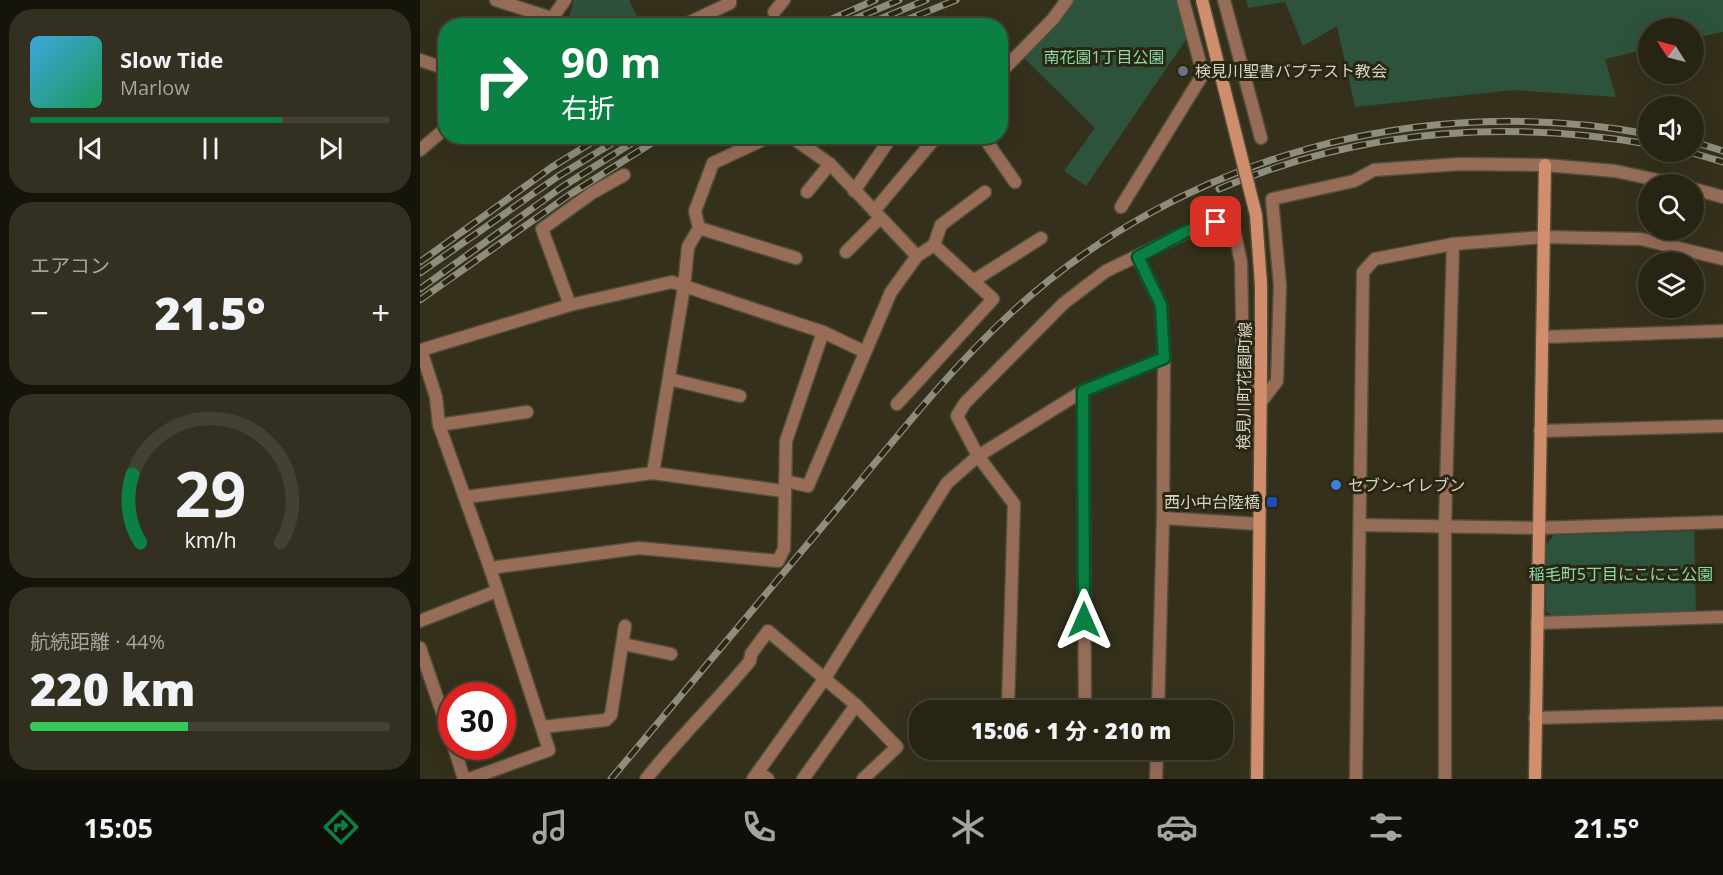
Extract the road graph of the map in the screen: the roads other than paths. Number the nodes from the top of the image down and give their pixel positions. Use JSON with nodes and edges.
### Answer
{"nodes":[{"id":1,"x":496,"y":0,"type":"edge"},
{"id":2,"x":565,"y":0,"type":"edge"},
{"id":3,"x":730,"y":0,"type":"edge"},
{"id":4,"x":784,"y":0,"type":"edge"},
{"id":5,"x":1067,"y":0,"type":"edge"},
{"id":6,"x":1184,"y":0,"type":"edge"},
{"id":7,"x":1202,"y":0,"type":"edge"},
{"id":8,"x":1224,"y":0,"type":"edge"},
{"id":9,"x":774,"y":12,"type":"dead end"},
{"id":10,"x":541,"y":18,"type":"edge"},
{"id":11,"x":556,"y":18,"type":"edge"},
{"id":12,"x":699,"y":18,"type":"edge"},
{"id":13,"x":420,"y":60,"type":"edge"},
{"id":14,"x":1008,"y":65,"type":"edge"},
{"id":15,"x":438,"y":66,"type":"edge"},
{"id":16,"x":438,"y":135,"type":"edge"},
{"id":17,"x":1261,"y":138,"type":"dead end"},
{"id":18,"x":754,"y":144,"type":"edge"},
{"id":19,"x":808,"y":144,"type":"edge"},
{"id":20,"x":886,"y":144,"type":"edge"},
{"id":21,"x":931,"y":144,"type":"edge"},
{"id":22,"x":989,"y":144,"type":"edge"},
{"id":23,"x":420,"y":150,"type":"edge"},
{"id":24,"x":831,"y":164,"type":"junction"},
{"id":25,"x":1545,"y":165,"type":"junction"},
{"id":26,"x":624,"y":175,"type":"dead end"},
{"id":27,"x":1638,"y":176,"type":"edge"},
{"id":28,"x":1015,"y":182,"type":"dead end"},
{"id":29,"x":854,"y":190,"type":"junction"},
{"id":30,"x":807,"y":192,"type":"dead end"},
{"id":31,"x":985,"y":192,"type":"dead end"},
{"id":32,"x":1704,"y":192,"type":"edge"},
{"id":33,"x":1723,"y":197,"type":"edge"},
{"id":34,"x":1121,"y":207,"type":"dead end"},
{"id":35,"x":877,"y":215,"type":"junction"},
{"id":36,"x":699,"y":228,"type":"junction"},
{"id":37,"x":1544,"y":237,"type":"junction"},
{"id":38,"x":1041,"y":238,"type":"dead end"},
{"id":39,"x":1453,"y":244,"type":"junction"},
{"id":40,"x":934,"y":245,"type":"junction"},
{"id":41,"x":846,"y":252,"type":"dead end"},
{"id":42,"x":917,"y":256,"type":"junction"},
{"id":43,"x":1138,"y":257,"type":"junction"},
{"id":44,"x":796,"y":258,"type":"dead end"},
{"id":45,"x":1723,"y":259,"type":"edge"},
{"id":46,"x":973,"y":281,"type":"junction"},
{"id":47,"x":684,"y":287,"type":"junction"},
{"id":48,"x":570,"y":305,"type":"junction"},
{"id":49,"x":1723,"y":331,"type":"edge"},
{"id":50,"x":823,"y":332,"type":"junction"},
{"id":51,"x":1542,"y":336,"type":"junction"},
{"id":52,"x":865,"y":352,"type":"junction"},
{"id":53,"x":1164,"y":358,"type":"junction"},
{"id":54,"x":669,"y":379,"type":"junction"},
{"id":55,"x":1083,"y":391,"type":"junction"},
{"id":56,"x":1261,"y":395,"type":"junction"},
{"id":57,"x":740,"y":396,"type":"dead end"},
{"id":58,"x":897,"y":404,"type":"dead end"},
{"id":59,"x":526,"y":412,"type":"dead end"},
{"id":60,"x":439,"y":425,"type":"junction"},
{"id":61,"x":1723,"y":426,"type":"edge"},
{"id":62,"x":1540,"y":431,"type":"junction"},
{"id":63,"x":978,"y":456,"type":"junction"},
{"id":64,"x":653,"y":473,"type":"junction"},
{"id":65,"x":784,"y":486,"type":"junction"},
{"id":66,"x":466,"y":497,"type":"junction"},
{"id":67,"x":1162,"y":518,"type":"junction"},
{"id":68,"x":1723,"y":522,"type":"edge"},
{"id":69,"x":1259,"y":524,"type":"junction"},
{"id":70,"x":1360,"y":525,"type":"junction"},
{"id":71,"x":1445,"y":526,"type":"junction"},
{"id":72,"x":1538,"y":528,"type":"junction"},
{"id":73,"x":490,"y":567,"type":"junction"},
{"id":74,"x":497,"y":591,"type":"junction"},
{"id":75,"x":1723,"y":617,"type":"edge"},
{"id":76,"x":420,"y":621,"type":"edge"},
{"id":77,"x":1537,"y":623,"type":"junction"},
{"id":78,"x":625,"y":626,"type":"dead end"},
{"id":79,"x":623,"y":644,"type":"junction"},
{"id":80,"x":420,"y":648,"type":"edge"},
{"id":81,"x":671,"y":654,"type":"dead end"},
{"id":82,"x":825,"y":678,"type":"junction"},
{"id":83,"x":438,"y":700,"type":"edge"},
{"id":84,"x":1008,"y":700,"type":"edge"},
{"id":85,"x":1084,"y":700,"type":"edge"},
{"id":86,"x":1158,"y":700,"type":"edge"},
{"id":87,"x":856,"y":705,"type":"junction"},
{"id":88,"x":1723,"y":713,"type":"edge"},
{"id":89,"x":1535,"y":718,"type":"junction"},
{"id":90,"x":542,"y":728,"type":"junction"},
{"id":91,"x":459,"y":760,"type":"edge"},
{"id":92,"x":1157,"y":760,"type":"edge"},
{"id":93,"x":759,"y":777,"type":"edge"},
{"id":94,"x":467,"y":779,"type":"edge"},
{"id":95,"x":646,"y":779,"type":"edge"},
{"id":96,"x":803,"y":779,"type":"edge"},
{"id":97,"x":863,"y":779,"type":"edge"},
{"id":98,"x":1156,"y":779,"type":"edge"},
{"id":99,"x":1257,"y":779,"type":"edge"},
{"id":100,"x":1356,"y":779,"type":"edge"},
{"id":101,"x":1445,"y":779,"type":"edge"},
{"id":102,"x":1535,"y":779,"type":"edge"}],
"edges":[{"from":1,"to":10,"type":"street"},
{"from":2,"to":11,"type":"street"},
{"from":3,"to":12,"type":"street"},
{"from":4,"to":9,"type":"street"},
{"from":5,"to":14,"type":"street"},
{"from":6,"to":34,"type":"street"},
{"from":7,"to":56,"type":"street","name":"検見川町花園町線","bridge":true},
{"from":8,"to":17,"type":"street"},
{"from":13,"to":15,"type":"street"},
{"from":16,"to":23,"type":"street"},
{"from":18,"to":36,"type":"street"},
{"from":19,"to":24,"type":"street"},
{"from":20,"to":29,"type":"street"},
{"from":21,"to":35,"type":"street"},
{"from":22,"to":28,"type":"street"},
{"from":24,"to":29,"type":"street"},
{"from":24,"to":30,"type":"street"},
{"from":25,"to":27,"type":"street"},
{"from":25,"to":37,"type":"street"},
{"from":25,"to":56,"type":"street"},
{"from":26,"to":48,"type":"street"},
{"from":29,"to":35,"type":"street"},
{"from":31,"to":40,"type":"street"},
{"from":32,"to":33,"type":"street"},
{"from":35,"to":41,"type":"street"},
{"from":35,"to":42,"type":"street"},
{"from":36,"to":44,"type":"street"},
{"from":36,"to":47,"type":"street"},
{"from":37,"to":39,"type":"street"},
{"from":37,"to":45,"type":"street"},
{"from":37,"to":51,"type":"street"},
{"from":38,"to":46,"type":"street"},
{"from":39,"to":70,"type":"street"},
{"from":39,"to":71,"type":"street"},
{"from":40,"to":42,"type":"street"},
{"from":40,"to":46,"type":"street"},
{"from":42,"to":52,"type":"street"},
{"from":43,"to":53,"type":"street"},
{"from":43,"to":56,"type":"street"},
{"from":43,"to":63,"type":"street"},
{"from":46,"to":58,"type":"street"},
{"from":47,"to":48,"type":"street"},
{"from":47,"to":50,"type":"street"},
{"from":47,"to":54,"type":"street"},
{"from":48,"to":60,"type":"street"},
{"from":49,"to":51,"type":"street"},
{"from":50,"to":52,"type":"street"},
{"from":50,"to":65,"type":"street"},
{"from":51,"to":62,"type":"street"},
{"from":52,"to":65,"type":"street"},
{"from":53,"to":55,"type":"street"},
{"from":53,"to":67,"type":"street"},
{"from":54,"to":57,"type":"street"},
{"from":54,"to":64,"type":"street"},
{"from":55,"to":63,"type":"street"},
{"from":55,"to":85,"type":"street"},
{"from":56,"to":69,"type":"street","name":"検見川町花園町線"},
{"from":59,"to":60,"type":"street"},
{"from":60,"to":66,"type":"street"},
{"from":61,"to":62,"type":"street"},
{"from":62,"to":72,"type":"street"},
{"from":63,"to":82,"type":"street"},
{"from":63,"to":84,"type":"street"},
{"from":64,"to":65,"type":"street"},
{"from":64,"to":66,"type":"street"},
{"from":65,"to":73,"type":"street"},
{"from":66,"to":73,"type":"street"},
{"from":67,"to":69,"type":"street"},
{"from":67,"to":86,"type":"street"},
{"from":68,"to":72,"type":"street"},
{"from":69,"to":99,"type":"street","name":"検見川町花園町線"},
{"from":70,"to":71,"type":"street"},
{"from":70,"to":100,"type":"street"},
{"from":71,"to":72,"type":"street"},
{"from":71,"to":101,"type":"street"},
{"from":72,"to":77,"type":"street"},
{"from":73,"to":74,"type":"street"},
{"from":74,"to":76,"type":"street"},
{"from":74,"to":90,"type":"street"},
{"from":75,"to":77,"type":"street"},
{"from":77,"to":89,"type":"street"},
{"from":78,"to":79,"type":"street"},
{"from":79,"to":81,"type":"street"},
{"from":79,"to":90,"type":"street"},
{"from":80,"to":83,"type":"street"},
{"from":82,"to":87,"type":"street"},
{"from":82,"to":93,"type":"street"},
{"from":82,"to":95,"type":"street"},
{"from":87,"to":96,"type":"street"},
{"from":87,"to":97,"type":"street"},
{"from":88,"to":89,"type":"street"},
{"from":89,"to":102,"type":"street"},
{"from":90,"to":94,"type":"street"},
{"from":91,"to":94,"type":"street"},
{"from":92,"to":98,"type":"street"}]}
